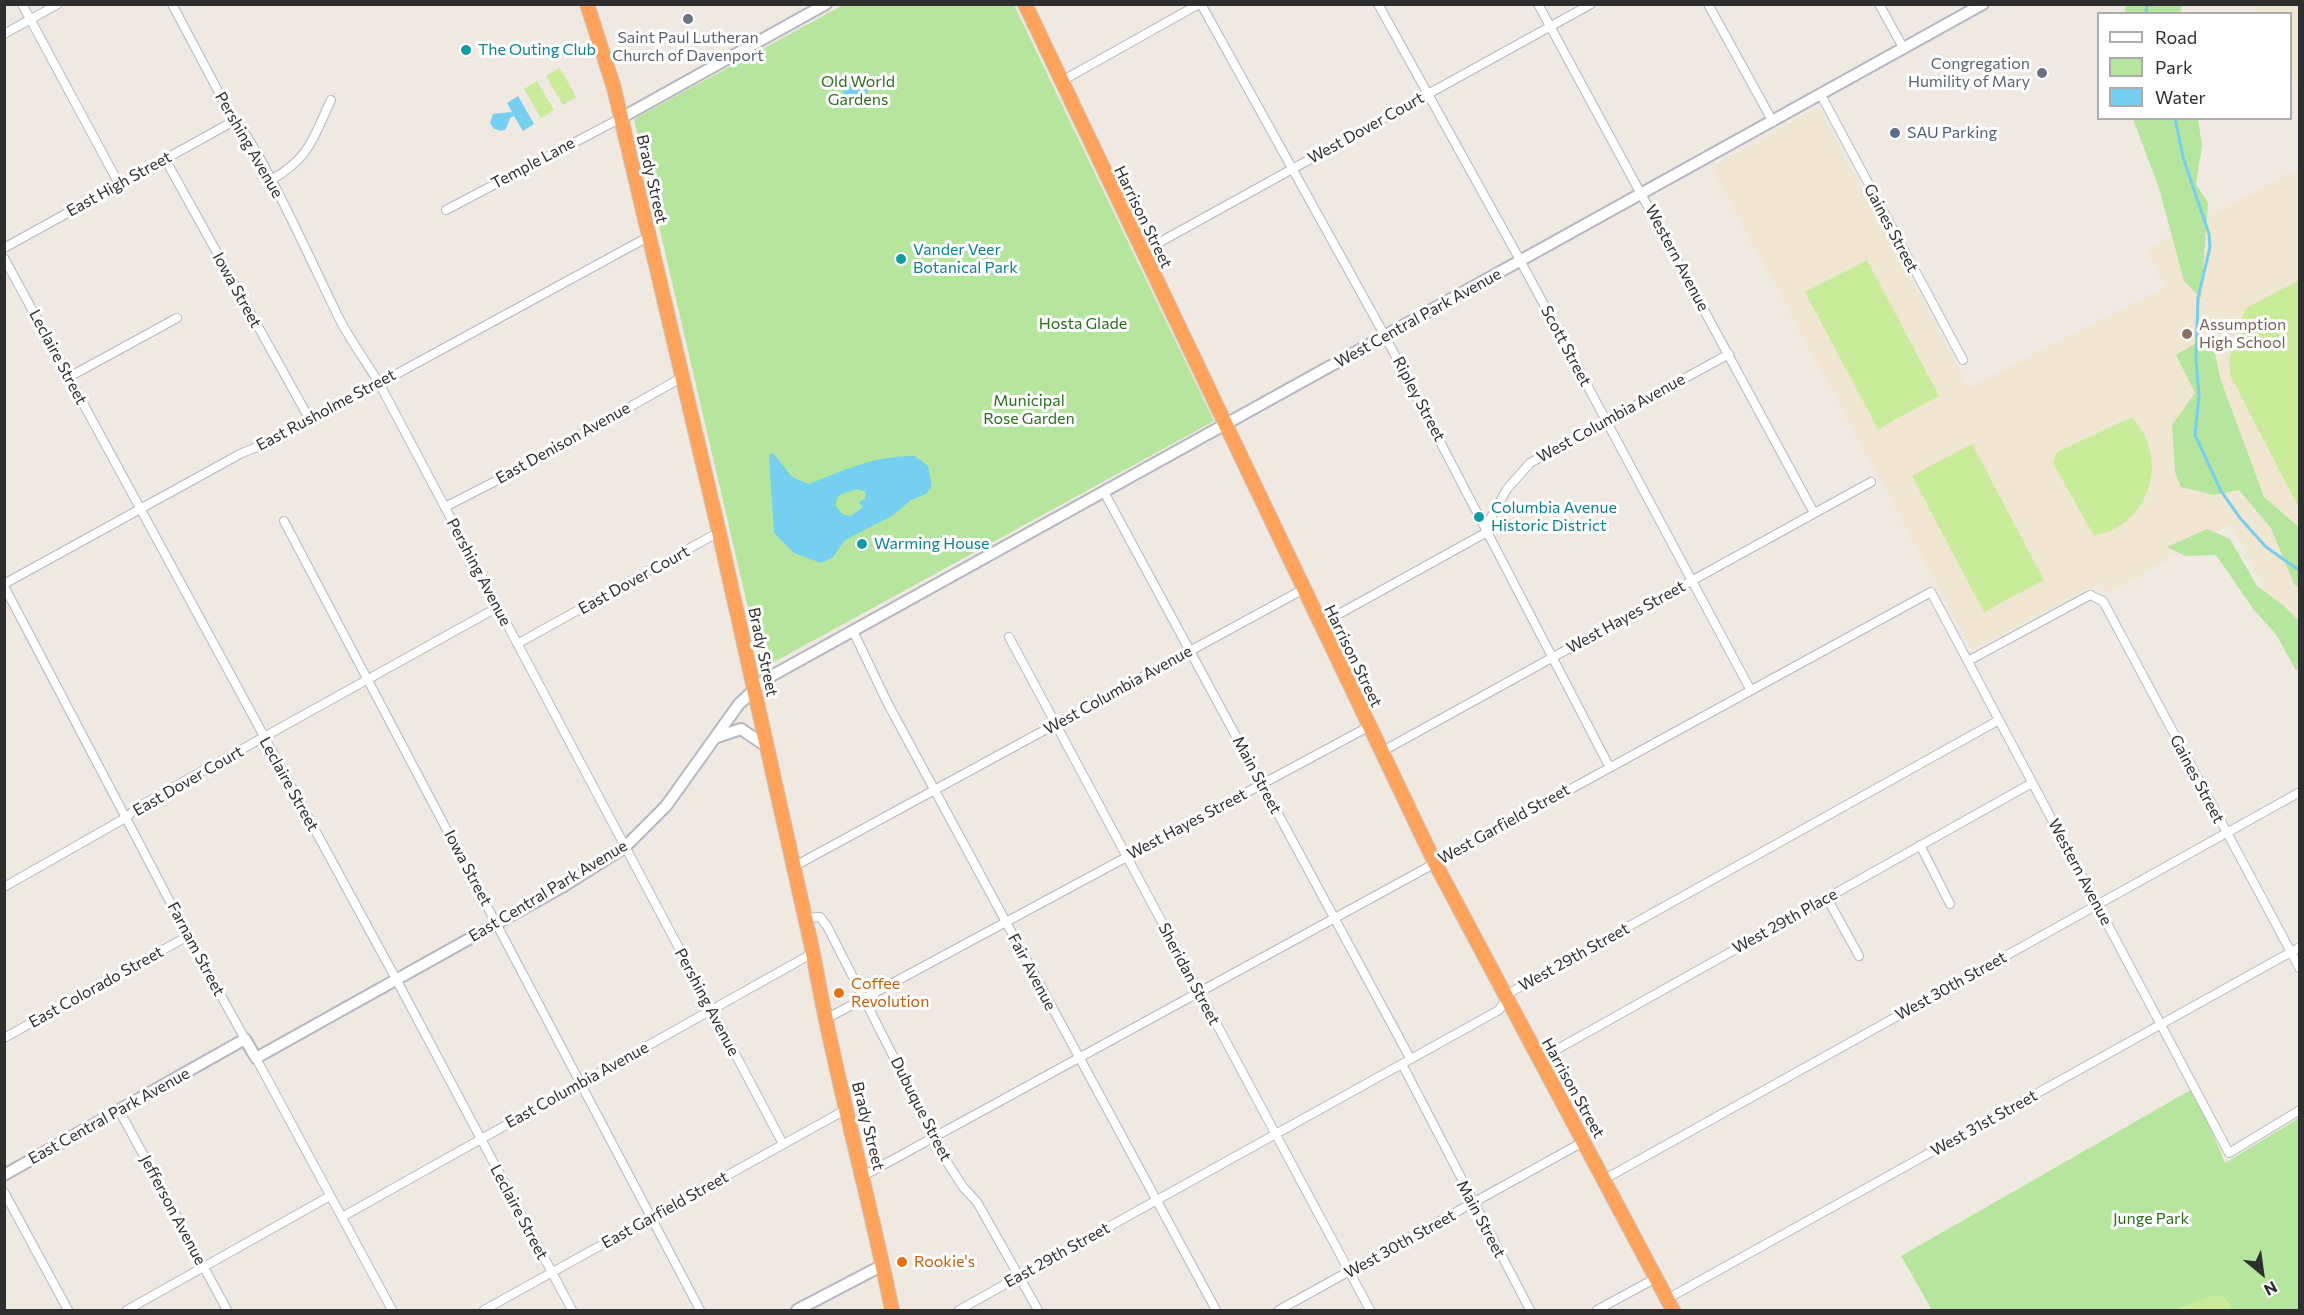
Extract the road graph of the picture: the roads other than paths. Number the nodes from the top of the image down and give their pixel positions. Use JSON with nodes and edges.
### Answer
{"nodes":[{"id":1,"x":22,"y":4,"type":"edge"},
{"id":2,"x":58,"y":4,"type":"edge"},
{"id":3,"x":172,"y":4,"type":"edge"},
{"id":4,"x":587,"y":4,"type":"edge"},
{"id":5,"x":826,"y":4,"type":"edge"},
{"id":6,"x":1025,"y":4,"type":"edge"},
{"id":7,"x":1200,"y":4,"type":"edge"},
{"id":8,"x":1378,"y":4,"type":"edge"},
{"id":9,"x":1538,"y":4,"type":"edge"},
{"id":10,"x":1591,"y":4,"type":"edge"},
{"id":11,"x":1708,"y":4,"type":"edge"},
{"id":12,"x":1880,"y":4,"type":"edge"},
{"id":13,"x":1983,"y":4,"type":"edge"},
{"id":14,"x":811,"y":8,"type":"edge"},
{"id":15,"x":30,"y":20,"type":"junction"},
{"id":16,"x":1550,"y":27,"type":"junction"},
{"id":17,"x":4,"y":34,"type":"edge"},
{"id":18,"x":1904,"y":49,"type":"junction"},
{"id":19,"x":1060,"y":82,"type":"junction"},
{"id":20,"x":1821,"y":94,"type":"junction"},
{"id":21,"x":1427,"y":95,"type":"junction"},
{"id":22,"x":331,"y":100,"type":"dead end"},
{"id":23,"x":621,"y":118,"type":"junction"},
{"id":24,"x":234,"y":121,"type":"junction"},
{"id":25,"x":1773,"y":122,"type":"junction"},
{"id":26,"x":165,"y":159,"type":"junction"},
{"id":27,"x":1293,"y":168,"type":"junction"},
{"id":28,"x":271,"y":180,"type":"junction"},
{"id":29,"x":119,"y":184,"type":"junction"},
{"id":30,"x":1642,"y":193,"type":"junction"},
{"id":31,"x":446,"y":210,"type":"dead end"},
{"id":32,"x":648,"y":237,"type":"junction"},
{"id":33,"x":4,"y":248,"type":"edge"},
{"id":34,"x":1142,"y":252,"type":"junction"},
{"id":35,"x":4,"y":258,"type":"edge"},
{"id":36,"x":1520,"y":260,"type":"junction"},
{"id":37,"x":177,"y":318,"type":"dead end"},
{"id":38,"x":1385,"y":336,"type":"junction"},
{"id":39,"x":1729,"y":354,"type":"junction"},
{"id":40,"x":1962,"y":360,"type":"dead end"},
{"id":41,"x":69,"y":377,"type":"junction"},
{"id":42,"x":681,"y":378,"type":"junction"},
{"id":43,"x":379,"y":382,"type":"junction"},
{"id":44,"x":310,"y":420,"type":"junction"},
{"id":45,"x":1606,"y":420,"type":"junction"},
{"id":46,"x":1225,"y":426,"type":"junction"},
{"id":47,"x":1871,"y":482,"type":"dead end"},
{"id":48,"x":1104,"y":492,"type":"junction"},
{"id":49,"x":445,"y":507,"type":"junction"},
{"id":50,"x":141,"y":508,"type":"junction"},
{"id":51,"x":1814,"y":513,"type":"junction"},
{"id":52,"x":284,"y":521,"type":"dead end"},
{"id":53,"x":1487,"y":529,"type":"junction"},
{"id":54,"x":719,"y":532,"type":"junction"},
{"id":55,"x":1692,"y":580,"type":"junction"},
{"id":56,"x":4,"y":585,"type":"edge"},
{"id":57,"x":1302,"y":590,"type":"junction"},
{"id":58,"x":1931,"y":592,"type":"joint"},
{"id":59,"x":498,"y":607,"type":"junction"},
{"id":60,"x":1319,"y":625,"type":"junction"},
{"id":61,"x":853,"y":631,"type":"junction"},
{"id":62,"x":1009,"y":637,"type":"dead end"},
{"id":63,"x":517,"y":644,"type":"junction"},
{"id":64,"x":1190,"y":651,"type":"junction"},
{"id":65,"x":1552,"y":657,"type":"junction"},
{"id":66,"x":1968,"y":661,"type":"junction"},
{"id":67,"x":368,"y":678,"type":"junction"},
{"id":68,"x":754,"y":687,"type":"junction"},
{"id":69,"x":1750,"y":689,"type":"junction"},
{"id":70,"x":1999,"y":720,"type":"junction"},
{"id":71,"x":1056,"y":724,"type":"junction"},
{"id":72,"x":1368,"y":727,"type":"junction"},
{"id":73,"x":263,"y":738,"type":"junction"},
{"id":74,"x":714,"y":739,"type":"junction"},
{"id":75,"x":766,"y":746,"type":"junction"},
{"id":76,"x":1381,"y":752,"type":"junction"},
{"id":77,"x":1609,"y":766,"type":"junction"},
{"id":78,"x":2032,"y":783,"type":"junction"},
{"id":79,"x":1262,"y":784,"type":"junction"},
{"id":80,"x":934,"y":791,"type":"junction"},
{"id":81,"x":2300,"y":792,"type":"edge"},
{"id":82,"x":127,"y":817,"type":"junction"},
{"id":83,"x":2226,"y":833,"type":"junction"},
{"id":84,"x":1920,"y":845,"type":"junction"},
{"id":85,"x":625,"y":847,"type":"junction"},
{"id":86,"x":1127,"y":857,"type":"junction"},
{"id":87,"x":1435,"y":862,"type":"junction"},
{"id":88,"x":794,"y":867,"type":"junction"},
{"id":89,"x":4,"y":887,"type":"edge"},
{"id":90,"x":1827,"y":898,"type":"junction"},
{"id":91,"x":1950,"y":904,"type":"dead end"},
{"id":92,"x":2097,"y":904,"type":"junction"},
{"id":93,"x":805,"y":918,"type":"junction"},
{"id":94,"x":1334,"y":918,"type":"junction"},
{"id":95,"x":497,"y":923,"type":"junction"},
{"id":96,"x":1005,"y":923,"type":"junction"},
{"id":97,"x":188,"y":936,"type":"junction"},
{"id":98,"x":2300,"y":947,"type":"edge"},
{"id":99,"x":2290,"y":952,"type":"junction"},
{"id":100,"x":813,"y":953,"type":"junction"},
{"id":101,"x":1859,"y":956,"type":"dead end"},
{"id":102,"x":2300,"y":969,"type":"edge"},
{"id":103,"x":396,"y":979,"type":"junction"},
{"id":104,"x":1199,"y":992,"type":"junction"},
{"id":105,"x":866,"y":998,"type":"junction"},
{"id":106,"x":1506,"y":998,"type":"junction"},
{"id":107,"x":710,"y":1010,"type":"junction"},
{"id":108,"x":824,"y":1020,"type":"junction"},
{"id":109,"x":2160,"y":1023,"type":"junction"},
{"id":110,"x":4,"y":1038,"type":"edge"},
{"id":111,"x":245,"y":1039,"type":"junction"},
{"id":112,"x":255,"y":1058,"type":"junction"},
{"id":113,"x":1077,"y":1058,"type":"junction"},
{"id":114,"x":1410,"y":1058,"type":"junction"},
{"id":115,"x":1538,"y":1060,"type":"junction"},
{"id":116,"x":1402,"y":1064,"type":"junction"},
{"id":117,"x":579,"y":1084,"type":"junction"},
{"id":118,"x":847,"y":1108,"type":"junction"},
{"id":119,"x":119,"y":1110,"type":"junction"},
{"id":120,"x":2300,"y":1110,"type":"edge"},
{"id":121,"x":1275,"y":1133,"type":"junction"},
{"id":122,"x":934,"y":1135,"type":"junction"},
{"id":123,"x":480,"y":1140,"type":"junction"},
{"id":124,"x":1583,"y":1142,"type":"junction"},
{"id":125,"x":783,"y":1144,"type":"junction"},
{"id":126,"x":4,"y":1175,"type":"edge"},
{"id":127,"x":863,"y":1176,"type":"junction"},
{"id":128,"x":1603,"y":1180,"type":"junction"},
{"id":129,"x":4,"y":1192,"type":"edge"},
{"id":130,"x":330,"y":1196,"type":"junction"},
{"id":131,"x":1155,"y":1200,"type":"junction"},
{"id":132,"x":1473,"y":1203,"type":"junction"},
{"id":133,"x":342,"y":1217,"type":"junction"},
{"id":134,"x":651,"y":1217,"type":"junction"},
{"id":135,"x":883,"y":1265,"type":"junction"},
{"id":136,"x":204,"y":1267,"type":"junction"},
{"id":137,"x":1349,"y":1272,"type":"junction"},
{"id":138,"x":551,"y":1273,"type":"junction"},
{"id":139,"x":1019,"y":1277,"type":"junction"},
{"id":140,"x":1656,"y":1278,"type":"junction"},
{"id":141,"x":1670,"y":1305,"type":"edge"},
{"id":142,"x":68,"y":1311,"type":"edge"},
{"id":143,"x":128,"y":1311,"type":"edge"},
{"id":144,"x":227,"y":1311,"type":"edge"},
{"id":145,"x":392,"y":1311,"type":"edge"},
{"id":146,"x":484,"y":1311,"type":"edge"},
{"id":147,"x":572,"y":1311,"type":"edge"},
{"id":148,"x":700,"y":1311,"type":"edge"},
{"id":149,"x":797,"y":1311,"type":"edge"},
{"id":150,"x":892,"y":1311,"type":"edge"},
{"id":151,"x":959,"y":1311,"type":"edge"},
{"id":152,"x":1038,"y":1311,"type":"edge"},
{"id":153,"x":1216,"y":1311,"type":"edge"},
{"id":154,"x":1279,"y":1311,"type":"edge"},
{"id":155,"x":1370,"y":1311,"type":"edge"},
{"id":156,"x":1530,"y":1311,"type":"edge"},
{"id":157,"x":1597,"y":1311,"type":"edge"}],
"edges":[{"from":1,"to":15,"type":"street"},
{"from":2,"to":15,"type":"street"},
{"from":3,"to":24,"type":"street","name":"Pershing Avenue"},
{"from":4,"to":23,"type":"highway","name":"Brady Street"},
{"from":5,"to":14,"type":"main road"},
{"from":6,"to":19,"type":"highway","name":"Harrison Street"},
{"from":7,"to":19,"type":"street"},
{"from":7,"to":27,"type":"street","name":"Ripley Street"},
{"from":8,"to":21,"type":"street","name":"Scott Street"},
{"from":9,"to":16,"type":"street","name":"Western Avenue"},
{"from":10,"to":16,"type":"street","name":"West Dover Court"},
{"from":11,"to":25,"type":"street"},
{"from":12,"to":18,"type":"street"},
{"from":13,"to":18,"type":"main road","name":"West Central Park Avenue"},
{"from":14,"to":23,"type":"main road"},
{"from":15,"to":17,"type":"street"},
{"from":15,"to":29,"type":"street"},
{"from":16,"to":21,"type":"street","name":"West Dover Court"},
{"from":16,"to":30,"type":"street","name":"Western Avenue"},
{"from":18,"to":20,"type":"main road","name":"West Central Park Avenue"},
{"from":19,"to":34,"type":"highway","name":"Harrison Street"},
{"from":20,"to":25,"type":"main road","name":"West Central Park Avenue"},
{"from":20,"to":40,"type":"street","name":"Gaines Street"},
{"from":21,"to":27,"type":"street","name":"West Dover Court"},
{"from":21,"to":36,"type":"street","name":"Scott Street"},
{"from":22,"to":28,"type":"street"},
{"from":23,"to":31,"type":"street","name":"Temple Lane"},
{"from":23,"to":32,"type":"highway","name":"Brady Street"},
{"from":24,"to":26,"type":"street","name":"East High Street"},
{"from":24,"to":28,"type":"street","name":"Pershing Avenue"},
{"from":25,"to":30,"type":"main road","name":"West Central Park Avenue"},
{"from":26,"to":29,"type":"street","name":"East High Street"},
{"from":26,"to":44,"type":"street","name":"Iowa Street"},
{"from":27,"to":34,"type":"street","name":"West Dover Court"},
{"from":27,"to":38,"type":"street","name":"Ripley Street"},
{"from":28,"to":43,"type":"street","name":"Pershing Avenue"},
{"from":29,"to":33,"type":"street","name":"East High Street"},
{"from":30,"to":36,"type":"main road","name":"West Central Park Avenue"},
{"from":30,"to":39,"type":"street","name":"Western Avenue"},
{"from":32,"to":42,"type":"highway","name":"Brady Street"},
{"from":32,"to":43,"type":"street","name":"East Rusholme Street"},
{"from":34,"to":46,"type":"highway","name":"Harrison Street"},
{"from":35,"to":41,"type":"street","name":"Leclaire Street"},
{"from":36,"to":38,"type":"main road","name":"West Central Park Avenue"},
{"from":36,"to":45,"type":"street","name":"Scott Street"},
{"from":37,"to":41,"type":"street"},
{"from":38,"to":46,"type":"main road","name":"West Central Park Avenue"},
{"from":38,"to":53,"type":"street","name":"Ripley Street"},
{"from":39,"to":45,"type":"street","name":"West Columbia Avenue"},
{"from":39,"to":51,"type":"street","name":"Western Avenue"},
{"from":41,"to":50,"type":"street","name":"Leclaire Street"},
{"from":42,"to":49,"type":"street","name":"East Denison Avenue"},
{"from":42,"to":54,"type":"highway","name":"Brady Street"},
{"from":43,"to":44,"type":"street","name":"East Rusholme Street"},
{"from":43,"to":49,"type":"street","name":"Pershing Avenue"},
{"from":44,"to":50,"type":"street","name":"East Rusholme Street"},
{"from":45,"to":53,"type":"street","name":"West Columbia Avenue"},
{"from":45,"to":55,"type":"street","name":"Scott Street"},
{"from":46,"to":48,"type":"main road","name":"West Central Park Avenue"},
{"from":46,"to":57,"type":"highway","name":"Harrison Street"},
{"from":47,"to":51,"type":"street","name":"West Hayes Street"},
{"from":48,"to":61,"type":"main road","name":"West Central Park Avenue"},
{"from":48,"to":64,"type":"street","name":"Main Street"},
{"from":49,"to":59,"type":"street","name":"Pershing Avenue"},
{"from":50,"to":56,"type":"street","name":"East Rusholme Street"},
{"from":50,"to":73,"type":"street","name":"Leclaire Street"},
{"from":51,"to":55,"type":"street","name":"West Hayes Street"},
{"from":52,"to":67,"type":"street","name":"Iowa Street"},
{"from":53,"to":60,"type":"street"},
{"from":53,"to":65,"type":"street","name":"Ripley Street"},
{"from":54,"to":63,"type":"street","name":"East Dover Court"},
{"from":54,"to":68,"type":"highway","name":"Brady Street"},
{"from":55,"to":65,"type":"street","name":"West Hayes Street"},
{"from":55,"to":69,"type":"street","name":"Scott Street"},
{"from":56,"to":82,"type":"street","name":"Farnam Street"},
{"from":57,"to":60,"type":"highway","name":"Harrison Street"},
{"from":57,"to":64,"type":"street","name":"West Columbia Avenue"},
{"from":58,"to":66,"type":"street","name":"Western Avenue"},
{"from":58,"to":69,"type":"street","name":"West Garfield Street"},
{"from":59,"to":63,"type":"street","name":"Pershing Avenue"},
{"from":59,"to":67,"type":"street","name":"East Dover Court"},
{"from":60,"to":72,"type":"highway","name":"Harrison Street"},
{"from":61,"to":68,"type":"main road","name":"East Central Park Avenue"},
{"from":61,"to":80,"type":"street","name":"Fair Avenue"},
{"from":62,"to":71,"type":"street","name":"Sheridan Street"},
{"from":63,"to":85,"type":"street","name":"Pershing Avenue"},
{"from":64,"to":71,"type":"street","name":"West Columbia Avenue"},
{"from":64,"to":79,"type":"street","name":"Main Street"},
{"from":65,"to":76,"type":"street","name":"West Hayes Street"},
{"from":65,"to":77,"type":"street","name":"Ripley Street"},
{"from":66,"to":70,"type":"street","name":"Western Avenue"},
{"from":66,"to":83,"type":"street","name":"Gaines Street"},
{"from":67,"to":73,"type":"street","name":"East Dover Court"},
{"from":67,"to":95,"type":"street","name":"Iowa Street"},
{"from":68,"to":74,"type":"main road","name":"East Central Park Avenue"},
{"from":68,"to":75,"type":"highway","name":"Brady Street"},
{"from":69,"to":77,"type":"street","name":"West Garfield Street"},
{"from":70,"to":78,"type":"street","name":"Western Avenue"},
{"from":70,"to":106,"type":"street","name":"West 29th Street"},
{"from":71,"to":80,"type":"street","name":"West Columbia Avenue"},
{"from":71,"to":86,"type":"street","name":"Sheridan Street"},
{"from":72,"to":76,"type":"highway","name":"Harrison Street"},
{"from":72,"to":79,"type":"street","name":"West Hayes Street"},
{"from":73,"to":82,"type":"street","name":"East Dover Court"},
{"from":73,"to":103,"type":"street","name":"Leclaire Street"},
{"from":74,"to":75,"type":"main road"},
{"from":74,"to":85,"type":"main road","name":"East Central Park Avenue"},
{"from":75,"to":88,"type":"highway","name":"Brady Street"},
{"from":76,"to":87,"type":"highway","name":"Harrison Street"},
{"from":77,"to":87,"type":"street","name":"West Garfield Street"},
{"from":78,"to":84,"type":"street","name":"West 29th Place"},
{"from":78,"to":92,"type":"street","name":"Western Avenue"},
{"from":79,"to":86,"type":"street","name":"West Hayes Street"},
{"from":79,"to":94,"type":"street","name":"Main Street"},
{"from":80,"to":88,"type":"street"},
{"from":80,"to":96,"type":"street","name":"Fair Avenue"},
{"from":81,"to":83,"type":"street","name":"West 30th Street"},
{"from":82,"to":89,"type":"street","name":"East Dover Court"},
{"from":82,"to":97,"type":"street","name":"Farnam Street"},
{"from":83,"to":92,"type":"street","name":"West 30th Street"},
{"from":83,"to":99,"type":"street","name":"Gaines Street"},
{"from":84,"to":90,"type":"street","name":"West 29th Place"},
{"from":84,"to":91,"type":"street"},
{"from":85,"to":95,"type":"main road","name":"East Central Park Avenue"},
{"from":85,"to":107,"type":"street","name":"Pershing Avenue"},
{"from":86,"to":96,"type":"street","name":"West Hayes Street"},
{"from":86,"to":104,"type":"street","name":"Sheridan Street"},
{"from":87,"to":94,"type":"street","name":"West Garfield Street"},
{"from":87,"to":106,"type":"highway","name":"Harrison Street"},
{"from":88,"to":93,"type":"highway","name":"Brady Street"},
{"from":90,"to":101,"type":"street"},
{"from":90,"to":115,"type":"street","name":"West 29th Place"},
{"from":92,"to":109,"type":"street","name":"Western Avenue"},
{"from":92,"to":128,"type":"street","name":"West 30th Street"},
{"from":93,"to":100,"type":"highway","name":"Brady Street"},
{"from":93,"to":105,"type":"street","name":"Dubuque Street"},
{"from":94,"to":104,"type":"street","name":"West Garfield Street"},
{"from":94,"to":114,"type":"street","name":"Main Street"},
{"from":95,"to":103,"type":"main road","name":"East Central Park Avenue"},
{"from":95,"to":117,"type":"street","name":"Iowa Street"},
{"from":96,"to":105,"type":"street","name":"West Hayes Street"},
{"from":96,"to":113,"type":"street","name":"Fair Avenue"},
{"from":97,"to":110,"type":"street","name":"East Colorado Street"},
{"from":97,"to":111,"type":"street","name":"Farnam Street"},
{"from":98,"to":99,"type":"street","name":"West 31st Street"},
{"from":99,"to":102,"type":"street","name":"Gaines Street"},
{"from":99,"to":109,"type":"street","name":"West 31st Street"},
{"from":100,"to":107,"type":"street","name":"East Columbia Avenue"},
{"from":100,"to":108,"type":"highway","name":"Brady Street"},
{"from":103,"to":112,"type":"main road","name":"East Central Park Avenue"},
{"from":103,"to":123,"type":"street","name":"Leclaire Street"},
{"from":104,"to":113,"type":"street","name":"West Garfield Street"},
{"from":104,"to":121,"type":"street","name":"Sheridan Street"},
{"from":105,"to":108,"type":"street","name":"West Hayes Street"},
{"from":105,"to":122,"type":"street","name":"Dubuque Street"},
{"from":106,"to":114,"type":"street","name":"West 29th Street"},
{"from":106,"to":115,"type":"highway","name":"Harrison Street"},
{"from":107,"to":117,"type":"street","name":"East Columbia Avenue"},
{"from":107,"to":125,"type":"street","name":"Pershing Avenue"},
{"from":108,"to":118,"type":"highway","name":"Brady Street"},
{"from":109,"to":120,"type":"street","name":"Western Avenue"},
{"from":109,"to":141,"type":"street","name":"West 31st Street"},
{"from":111,"to":112,"type":"main road","name":"Farnam Street"},
{"from":111,"to":119,"type":"main road","name":"East Central Park Avenue"},
{"from":112,"to":130,"type":"street","name":"Farnam Street"},
{"from":113,"to":122,"type":"street"},
{"from":113,"to":131,"type":"street","name":"Fair Avenue"},
{"from":114,"to":116,"type":"street","name":"West 29th Street"},
{"from":115,"to":124,"type":"highway","name":"Harrison Street"},
{"from":116,"to":121,"type":"street","name":"West 29th Street"},
{"from":116,"to":132,"type":"street","name":"Main Street"},
{"from":117,"to":123,"type":"street","name":"East Columbia Avenue"},
{"from":117,"to":134,"type":"street","name":"Iowa Street"},
{"from":118,"to":125,"type":"street","name":"East Garfield Street"},
{"from":118,"to":127,"type":"highway","name":"Brady Street"},
{"from":119,"to":126,"type":"main road","name":"East Central Park Avenue"},
{"from":119,"to":136,"type":"street","name":"Jefferson Avenue"},
{"from":121,"to":131,"type":"street","name":"West 29th Street"},
{"from":121,"to":137,"type":"street","name":"Sheridan Street"},
{"from":122,"to":127,"type":"street"},
{"from":122,"to":139,"type":"street","name":"Dubuque Street"},
{"from":123,"to":133,"type":"street","name":"East Columbia Avenue"},
{"from":123,"to":138,"type":"street","name":"Leclaire Street"},
{"from":124,"to":128,"type":"highway","name":"Harrison Street"},
{"from":124,"to":132,"type":"street","name":"West 30th Street"},
{"from":125,"to":134,"type":"street","name":"East Garfield Street"},
{"from":127,"to":135,"type":"highway","name":"Brady Street"},
{"from":128,"to":140,"type":"highway","name":"Harrison Street"},
{"from":129,"to":142,"type":"street"},
{"from":130,"to":133,"type":"street","name":"Farnam Street"},
{"from":130,"to":136,"type":"street"},
{"from":131,"to":139,"type":"street","name":"East 29th Street"},
{"from":131,"to":153,"type":"street","name":"Fair Avenue"},
{"from":132,"to":137,"type":"street","name":"West 30th Street"},
{"from":132,"to":156,"type":"street","name":"Main Street"},
{"from":133,"to":145,"type":"street","name":"Farnam Street"},
{"from":134,"to":138,"type":"street","name":"East Garfield Street"},
{"from":134,"to":148,"type":"street","name":"Iowa Street"},
{"from":135,"to":149,"type":"main road"},
{"from":135,"to":150,"type":"highway","name":"Brady Street"},
{"from":136,"to":143,"type":"street"},
{"from":136,"to":144,"type":"street","name":"Jefferson Avenue"},
{"from":137,"to":154,"type":"street","name":"West 30th Street"},
{"from":137,"to":155,"type":"street","name":"Sheridan Street"},
{"from":138,"to":146,"type":"street","name":"East Garfield Street"},
{"from":138,"to":147,"type":"street","name":"Leclaire Street"},
{"from":139,"to":151,"type":"street","name":"East 29th Street"},
{"from":139,"to":152,"type":"street","name":"Dubuque Street"},
{"from":140,"to":141,"type":"highway","name":"Harrison Street"},
{"from":140,"to":157,"type":"street"}]}
